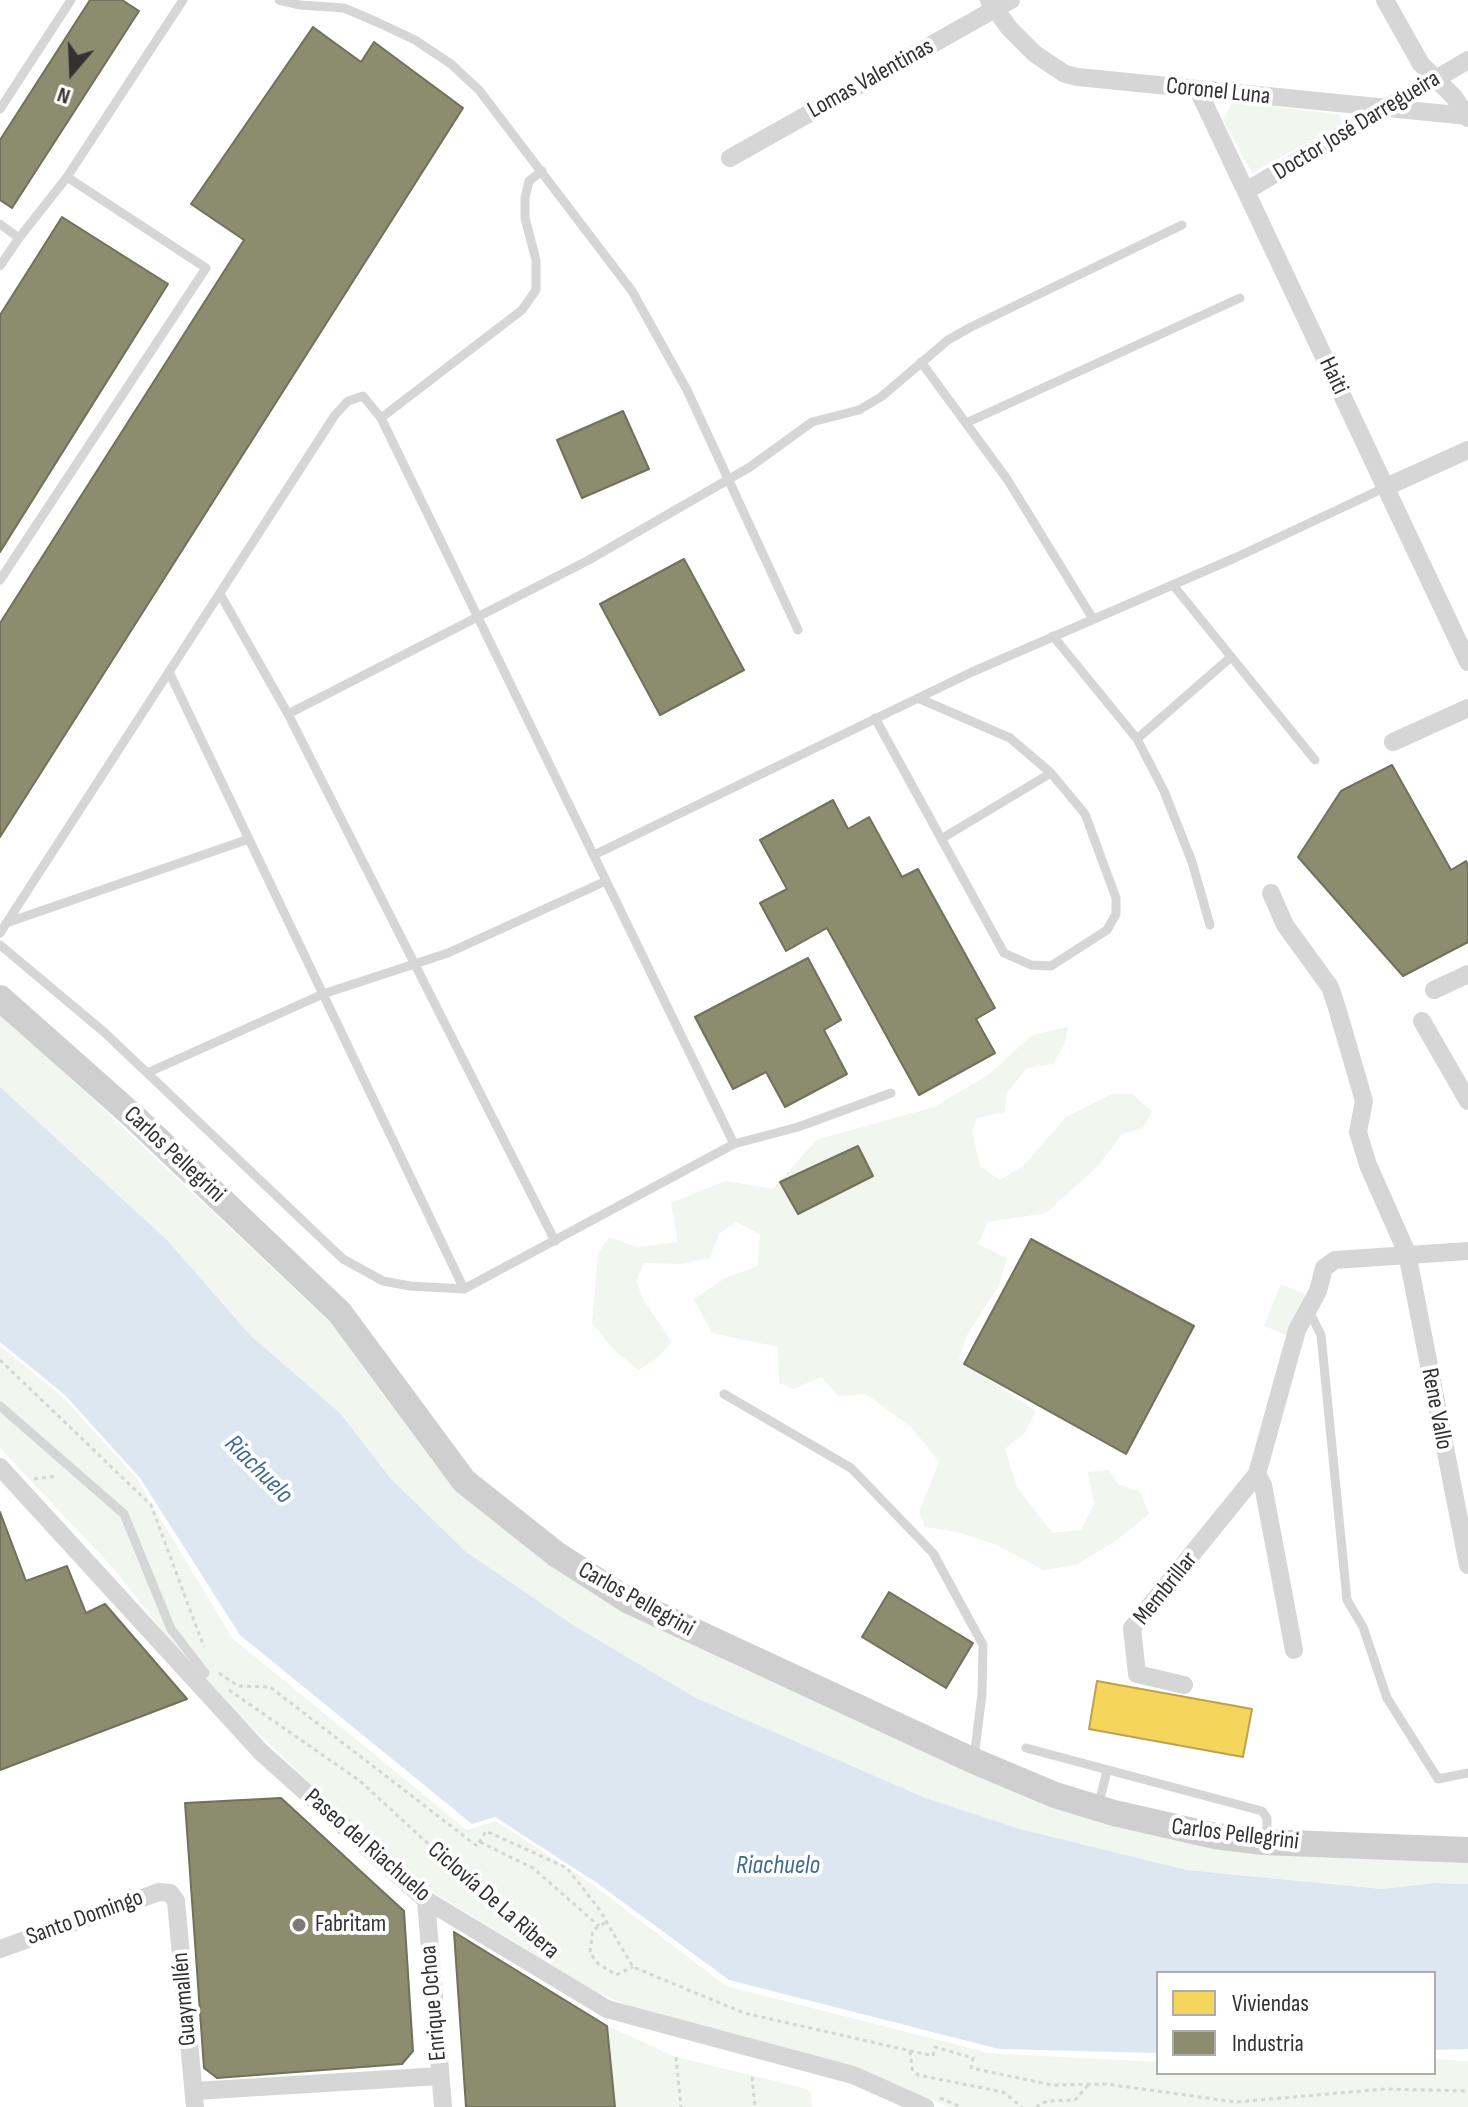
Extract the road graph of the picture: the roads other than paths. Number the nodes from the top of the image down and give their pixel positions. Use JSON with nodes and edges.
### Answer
{"nodes":[{"id":1,"x":71,"y":0,"type":"edge"},
{"id":2,"x":183,"y":0,"type":"edge"},
{"id":3,"x":279,"y":0,"type":"edge"},
{"id":4,"x":1385,"y":0,"type":"edge"},
{"id":5,"x":998,"y":3,"type":"edge"},
{"id":6,"x":1468,"y":60,"type":"edge"},
{"id":7,"x":1434,"y":80,"type":"junction"},
{"id":8,"x":1198,"y":90,"type":"junction"},
{"id":9,"x":0,"y":109,"type":"edge"},
{"id":10,"x":1390,"y":109,"type":"junction"},
{"id":11,"x":1468,"y":117,"type":"edge"},
{"id":12,"x":730,"y":158,"type":"dead end"},
{"id":13,"x":542,"y":171,"type":"junction"},
{"id":14,"x":67,"y":177,"type":"junction"},
{"id":15,"x":1246,"y":191,"type":"junction"},
{"id":16,"x":0,"y":224,"type":"edge"},
{"id":17,"x":1182,"y":225,"type":"dead end"},
{"id":18,"x":19,"y":238,"type":"junction"},
{"id":19,"x":0,"y":266,"type":"edge"},
{"id":20,"x":1240,"y":298,"type":"dead end"},
{"id":21,"x":921,"y":362,"type":"junction"},
{"id":22,"x":381,"y":418,"type":"junction"},
{"id":23,"x":966,"y":423,"type":"junction"},
{"id":24,"x":1468,"y":450,"type":"edge"},
{"id":25,"x":728,"y":479,"type":"junction"},
{"id":26,"x":1386,"y":487,"type":"junction"},
{"id":27,"x":0,"y":580,"type":"edge"},
{"id":28,"x":1173,"y":585,"type":"junction"},
{"id":29,"x":220,"y":594,"type":"junction"},
{"id":30,"x":478,"y":617,"type":"junction"},
{"id":31,"x":1093,"y":619,"type":"junction"},
{"id":32,"x":798,"y":630,"type":"dead end"},
{"id":33,"x":1053,"y":636,"type":"junction"},
{"id":34,"x":1231,"y":657,"type":"junction"},
{"id":35,"x":1468,"y":662,"type":"edge"},
{"id":36,"x":170,"y":674,"type":"junction"},
{"id":37,"x":918,"y":698,"type":"junction"},
{"id":38,"x":1468,"y":708,"type":"edge"},
{"id":39,"x":288,"y":714,"type":"junction"},
{"id":40,"x":875,"y":718,"type":"junction"},
{"id":41,"x":1137,"y":739,"type":"junction"},
{"id":42,"x":1393,"y":742,"type":"dead end"},
{"id":43,"x":1315,"y":760,"type":"dead end"},
{"id":44,"x":1051,"y":773,"type":"junction"},
{"id":45,"x":249,"y":839,"type":"junction"},
{"id":46,"x":941,"y":839,"type":"junction"},
{"id":47,"x":594,"y":855,"type":"junction"},
{"id":48,"x":606,"y":881,"type":"junction"},
{"id":49,"x":1271,"y":893,"type":"dead end"},
{"id":50,"x":6,"y":923,"type":"junction"},
{"id":51,"x":1210,"y":925,"type":"dead end"},
{"id":52,"x":0,"y":933,"type":"edge"},
{"id":53,"x":0,"y":945,"type":"edge"},
{"id":54,"x":414,"y":963,"type":"junction"},
{"id":55,"x":1468,"y":974,"type":"edge"},
{"id":56,"x":1434,"y":990,"type":"dead end"},
{"id":57,"x":323,"y":994,"type":"junction"},
{"id":58,"x":0,"y":998,"type":"edge"},
{"id":59,"x":1422,"y":1021,"type":"dead end"},
{"id":60,"x":147,"y":1073,"type":"junction"},
{"id":61,"x":891,"y":1093,"type":"dead end"},
{"id":62,"x":1468,"y":1101,"type":"edge"},
{"id":63,"x":734,"y":1144,"type":"junction"},
{"id":64,"x":555,"y":1241,"type":"junction"},
{"id":65,"x":1468,"y":1251,"type":"edge"},
{"id":66,"x":1407,"y":1253,"type":"junction"},
{"id":67,"x":464,"y":1289,"type":"junction"},
{"id":68,"x":1308,"y":1308,"type":"junction"},
{"id":69,"x":724,"y":1394,"type":"dead end"},
{"id":70,"x":0,"y":1406,"type":"edge"},
{"id":71,"x":0,"y":1467,"type":"edge"},
{"id":72,"x":1257,"y":1474,"type":"junction"},
{"id":73,"x":1468,"y":1565,"type":"edge"},
{"id":74,"x":1294,"y":1650,"type":"dead end"},
{"id":75,"x":194,"y":1681,"type":"junction"},
{"id":76,"x":1184,"y":1685,"type":"dead end"},
{"id":77,"x":1026,"y":1748,"type":"dead end"},
{"id":78,"x":974,"y":1761,"type":"junction"},
{"id":79,"x":1107,"y":1771,"type":"junction"},
{"id":80,"x":1468,"y":1773,"type":"edge"},
{"id":81,"x":1097,"y":1808,"type":"junction"},
{"id":82,"x":1267,"y":1842,"type":"junction"},
{"id":83,"x":1468,"y":1850,"type":"edge"},
{"id":84,"x":170,"y":1893,"type":"joint"},
{"id":85,"x":426,"y":1900,"type":"junction"},
{"id":86,"x":0,"y":1949,"type":"edge"},
{"id":87,"x":440,"y":2076,"type":"junction"},
{"id":88,"x":194,"y":2099,"type":"edge"},
{"id":89,"x":930,"y":2102,"type":"edge"},
{"id":90,"x":443,"y":2107,"type":"edge"}],
"edges":[{"from":1,"to":9,"type":"lane"},
{"from":2,"to":14,"type":"lane"},
{"from":3,"to":13,"type":"lane"},
{"from":4,"to":7,"type":"street"},
{"from":5,"to":8,"type":"street","name":"Coronel Luna"},
{"from":5,"to":12,"type":"street","name":"Lomas Valentinas"},
{"from":6,"to":7,"type":"street","name":"Doctor José Darregueira"},
{"from":7,"to":10,"type":"street","name":"Doctor José Darregueira"},
{"from":7,"to":11,"type":"street"},
{"from":8,"to":10,"type":"street","name":"Coronel Luna"},
{"from":8,"to":15,"type":"street","name":"Haiti"},
{"from":10,"to":11,"type":"street","name":"Coronel Luna"},
{"from":10,"to":15,"type":"street","name":"Doctor José Darregueira"},
{"from":13,"to":22,"type":"lane"},
{"from":13,"to":25,"type":"lane"},
{"from":14,"to":18,"type":"lane"},
{"from":14,"to":27,"type":"lane"},
{"from":15,"to":26,"type":"street","name":"Haiti"},
{"from":16,"to":18,"type":"lane"},
{"from":17,"to":21,"type":"lane"},
{"from":18,"to":19,"type":"lane"},
{"from":20,"to":23,"type":"lane"},
{"from":21,"to":23,"type":"lane"},
{"from":21,"to":25,"type":"lane"},
{"from":22,"to":29,"type":"lane"},
{"from":22,"to":30,"type":"lane"},
{"from":23,"to":31,"type":"lane"},
{"from":24,"to":26,"type":"street"},
{"from":25,"to":30,"type":"lane"},
{"from":25,"to":32,"type":"lane"},
{"from":26,"to":28,"type":"lane"},
{"from":26,"to":35,"type":"street","name":"Haiti"},
{"from":28,"to":31,"type":"lane"},
{"from":28,"to":34,"type":"lane"},
{"from":29,"to":36,"type":"lane"},
{"from":29,"to":39,"type":"lane"},
{"from":30,"to":39,"type":"lane"},
{"from":30,"to":47,"type":"lane"},
{"from":31,"to":33,"type":"lane"},
{"from":33,"to":37,"type":"lane"},
{"from":33,"to":41,"type":"lane"},
{"from":34,"to":41,"type":"lane"},
{"from":34,"to":43,"type":"lane"},
{"from":36,"to":45,"type":"lane"},
{"from":36,"to":50,"type":"lane"},
{"from":37,"to":40,"type":"lane"},
{"from":37,"to":44,"type":"lane"},
{"from":38,"to":42,"type":"street"},
{"from":39,"to":54,"type":"lane"},
{"from":40,"to":46,"type":"lane"},
{"from":40,"to":47,"type":"lane"},
{"from":41,"to":51,"type":"lane"},
{"from":44,"to":46,"type":"lane"},
{"from":44,"to":46,"type":"lane"},
{"from":45,"to":50,"type":"lane"},
{"from":45,"to":57,"type":"lane"},
{"from":47,"to":48,"type":"lane"},
{"from":48,"to":54,"type":"lane"},
{"from":48,"to":63,"type":"lane"},
{"from":49,"to":66,"type":"street","name":"Rene Vallo"},
{"from":50,"to":52,"type":"lane"},
{"from":53,"to":60,"type":"lane"},
{"from":54,"to":57,"type":"lane"},
{"from":54,"to":64,"type":"lane"},
{"from":55,"to":56,"type":"street"},
{"from":57,"to":60,"type":"lane"},
{"from":57,"to":67,"type":"lane"},
{"from":58,"to":78,"type":"street","name":"Carlos Pellegrini"},
{"from":59,"to":62,"type":"street"},
{"from":60,"to":67,"type":"lane"},
{"from":61,"to":63,"type":"lane"},
{"from":63,"to":64,"type":"lane"},
{"from":64,"to":67,"type":"lane"},
{"from":65,"to":66,"type":"street"},
{"from":66,"to":68,"type":"street"},
{"from":66,"to":73,"type":"street","name":"Rene Vallo"},
{"from":68,"to":72,"type":"street"},
{"from":68,"to":80,"type":"lane"},
{"from":69,"to":78,"type":"lane"},
{"from":70,"to":75,"type":"lane"},
{"from":71,"to":75,"type":"street","name":"Paseo del Riachuelo"},
{"from":72,"to":74,"type":"street"},
{"from":72,"to":76,"type":"street","name":"Membrillar"},
{"from":75,"to":85,"type":"street","name":"Paseo del Riachuelo"},
{"from":77,"to":79,"type":"lane"},
{"from":78,"to":81,"type":"street","name":"Carlos Pellegrini"},
{"from":79,"to":81,"type":"lane"},
{"from":79,"to":82,"type":"lane"},
{"from":81,"to":82,"type":"street","name":"Carlos Pellegrini"},
{"from":82,"to":83,"type":"street","name":"Carlos Pellegrini"},
{"from":84,"to":86,"type":"street","name":"Santo Domingo"},
{"from":84,"to":88,"type":"street","name":"Guaymallén"},
{"from":85,"to":87,"type":"street","name":"Enrique Ochoa"},
{"from":85,"to":89,"type":"street","name":"Paseo del Riachuelo"},
{"from":87,"to":88,"type":"street"},
{"from":87,"to":90,"type":"street","name":"Enrique Ochoa"}]}
